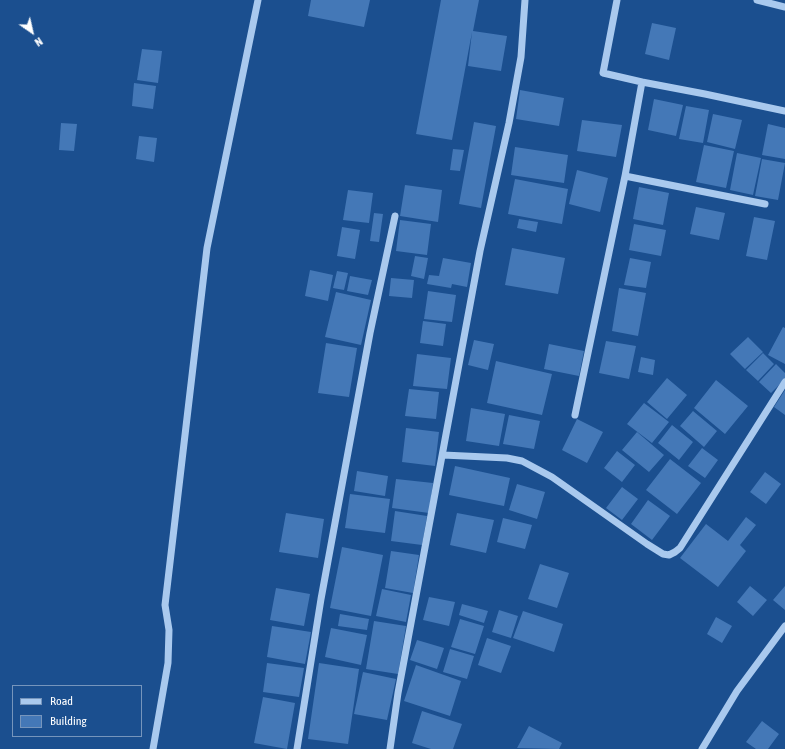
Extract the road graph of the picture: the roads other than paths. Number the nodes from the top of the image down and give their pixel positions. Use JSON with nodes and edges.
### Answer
{"nodes":[{"id":1,"x":258,"y":0,"type":"edge"},
{"id":2,"x":525,"y":0,"type":"edge"},
{"id":3,"x":617,"y":0,"type":"edge"},
{"id":4,"x":757,"y":0,"type":"edge"},
{"id":5,"x":785,"y":7,"type":"edge"},
{"id":6,"x":642,"y":82,"type":"junction"},
{"id":7,"x":785,"y":111,"type":"edge"},
{"id":8,"x":625,"y":176,"type":"junction"},
{"id":9,"x":764,"y":204,"type":"dead end"},
{"id":10,"x":395,"y":216,"type":"dead end"},
{"id":11,"x":785,"y":382,"type":"edge"},
{"id":12,"x":575,"y":415,"type":"dead end"},
{"id":13,"x":443,"y":455,"type":"junction"},
{"id":14,"x":785,"y":626,"type":"edge"},
{"id":15,"x":153,"y":749,"type":"edge"},
{"id":16,"x":297,"y":749,"type":"edge"},
{"id":17,"x":390,"y":749,"type":"edge"},
{"id":18,"x":702,"y":749,"type":"edge"}],
"edges":[{"from":1,"to":15,"type":"street"},
{"from":2,"to":13,"type":"street"},
{"from":3,"to":6,"type":"street"},
{"from":4,"to":5,"type":"street"},
{"from":6,"to":7,"type":"street"},
{"from":6,"to":8,"type":"street"},
{"from":8,"to":9,"type":"street"},
{"from":8,"to":12,"type":"street"},
{"from":10,"to":16,"type":"street"},
{"from":11,"to":13,"type":"street"},
{"from":13,"to":17,"type":"street"},
{"from":14,"to":18,"type":"street"}]}
